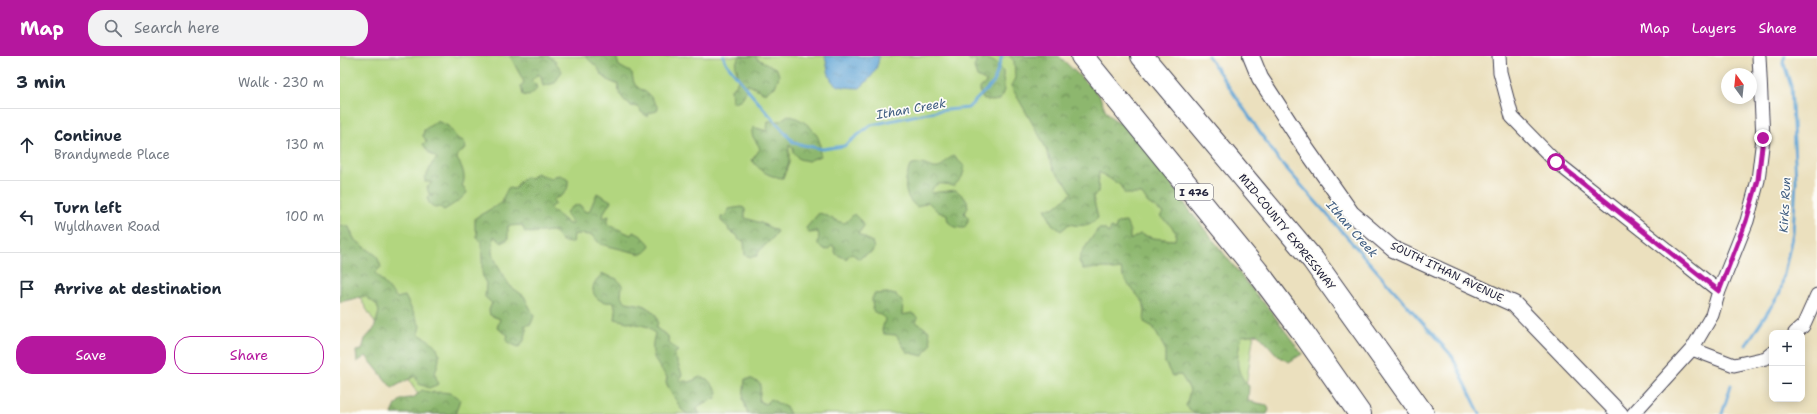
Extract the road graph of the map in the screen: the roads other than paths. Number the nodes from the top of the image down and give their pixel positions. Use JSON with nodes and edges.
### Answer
{"nodes":[{"id":1,"x":1082,"y":56,"type":"edge"},
{"id":2,"x":1142,"y":56,"type":"edge"},
{"id":3,"x":1251,"y":56,"type":"edge"},
{"id":4,"x":1499,"y":56,"type":"edge"},
{"id":5,"x":1759,"y":56,"type":"edge"},
{"id":6,"x":1719,"y":291,"type":"junction"},
{"id":7,"x":1817,"y":295,"type":"edge"},
{"id":8,"x":1798,"y":330,"type":"edge"},
{"id":9,"x":1692,"y":349,"type":"junction"},
{"id":10,"x":1769,"y":356,"type":"edge"},
{"id":11,"x":1360,"y":414,"type":"edge"},
{"id":12,"x":1423,"y":414,"type":"edge"},
{"id":13,"x":1620,"y":414,"type":"edge"},
{"id":14,"x":1633,"y":414,"type":"edge"}],
"edges":[{"from":1,"to":11,"type":"highway","number":"I 476"},
{"from":2,"to":12,"type":"highway","name":"MID-COUNTY EXPRESSWAY"},
{"from":3,"to":13,"type":"street","name":"SOUTH ITHAN AVENUE"},
{"from":4,"to":6,"type":"street"},
{"from":5,"to":6,"type":"street"},
{"from":6,"to":9,"type":"street"},
{"from":7,"to":8,"type":"street"},
{"from":9,"to":10,"type":"street"},
{"from":9,"to":14,"type":"street"}]}
